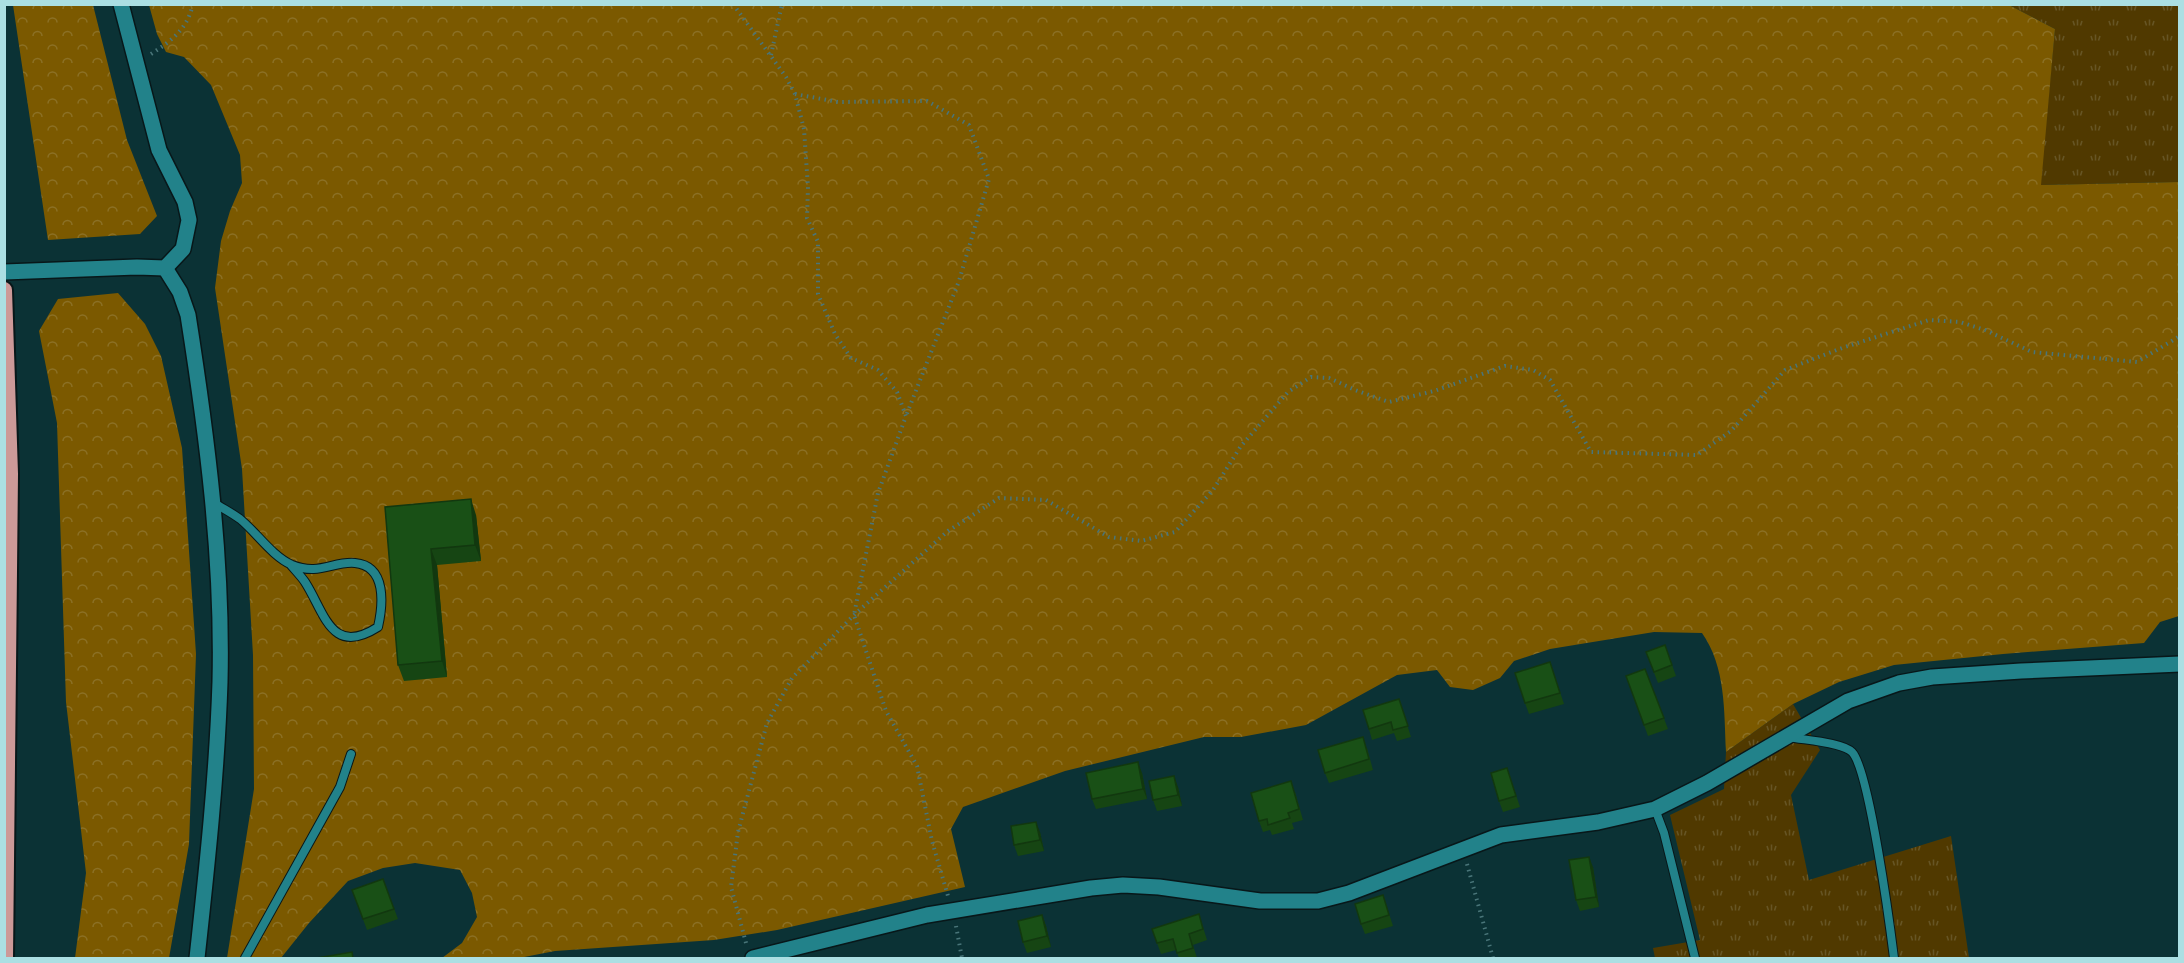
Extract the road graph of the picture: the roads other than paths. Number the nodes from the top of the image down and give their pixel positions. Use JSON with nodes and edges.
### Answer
{"nodes":[{"id":1,"x":121,"y":4,"type":"edge"},
{"id":2,"x":165,"y":268,"type":"junction"},
{"id":3,"x":4,"y":272,"type":"edge"},
{"id":4,"x":4,"y":290,"type":"edge"},
{"id":5,"x":213,"y":502,"type":"junction"},
{"id":6,"x":290,"y":564,"type":"junction"},
{"id":7,"x":2180,"y":664,"type":"edge"},
{"id":8,"x":1785,"y":737,"type":"junction"},
{"id":9,"x":351,"y":754,"type":"dead end"},
{"id":10,"x":1655,"y":809,"type":"junction"},
{"id":11,"x":750,"y":953,"type":"edge"},
{"id":12,"x":5,"y":958,"type":"edge"},
{"id":13,"x":197,"y":958,"type":"edge"},
{"id":14,"x":245,"y":958,"type":"edge"},
{"id":15,"x":1695,"y":958,"type":"edge"},
{"id":16,"x":1894,"y":958,"type":"edge"}],
"edges":[{"from":1,"to":2,"type":"street"},
{"from":2,"to":3,"type":"street"},
{"from":2,"to":5,"type":"street"},
{"from":4,"to":12,"type":"highway"},
{"from":5,"to":6,"type":"lane"},
{"from":5,"to":13,"type":"street"},
{"from":6,"to":6,"type":"lane"},
{"from":7,"to":8,"type":"street"},
{"from":8,"to":10,"type":"street"},
{"from":8,"to":16,"type":"lane"},
{"from":9,"to":14,"type":"lane"},
{"from":10,"to":11,"type":"street"},
{"from":10,"to":15,"type":"lane"}]}
